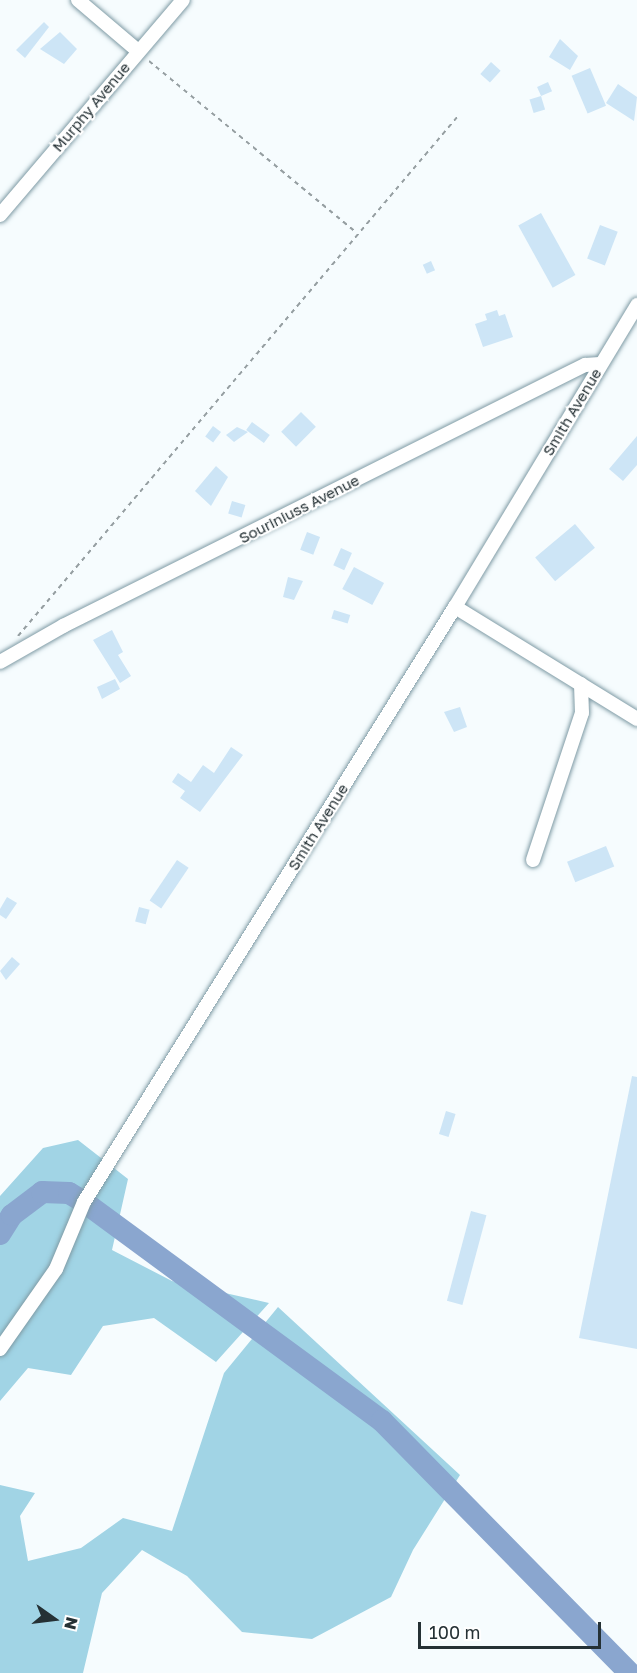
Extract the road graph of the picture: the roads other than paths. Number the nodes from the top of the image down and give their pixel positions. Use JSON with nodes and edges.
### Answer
{"nodes":[{"id":1,"x":78,"y":0,"type":"edge"},
{"id":2,"x":183,"y":0,"type":"edge"},
{"id":3,"x":138,"y":51,"type":"junction"},
{"id":4,"x":0,"y":215,"type":"edge"},
{"id":5,"x":637,"y":305,"type":"edge"},
{"id":6,"x":600,"y":364,"type":"junction"},
{"id":7,"x":456,"y":607,"type":"junction"},
{"id":8,"x":0,"y":662,"type":"edge"},
{"id":9,"x":581,"y":684,"type":"junction"},
{"id":10,"x":637,"y":719,"type":"edge"},
{"id":11,"x":533,"y":860,"type":"dead end"},
{"id":12,"x":0,"y":1349,"type":"edge"}],
"edges":[{"from":1,"to":3,"type":"street"},
{"from":2,"to":3,"type":"street","name":"Murphy Avenue"},
{"from":3,"to":4,"type":"street","name":"Murphy Avenue"},
{"from":5,"to":6,"type":"street","name":"Smith Avenue"},
{"from":6,"to":7,"type":"street","name":"Smith Avenue"},
{"from":6,"to":8,"type":"street","name":"Souriniuss Avenue"},
{"from":7,"to":9,"type":"street"},
{"from":7,"to":12,"type":"street","name":"Smith Avenue"},
{"from":9,"to":10,"type":"street"},
{"from":9,"to":11,"type":"street"}]}
